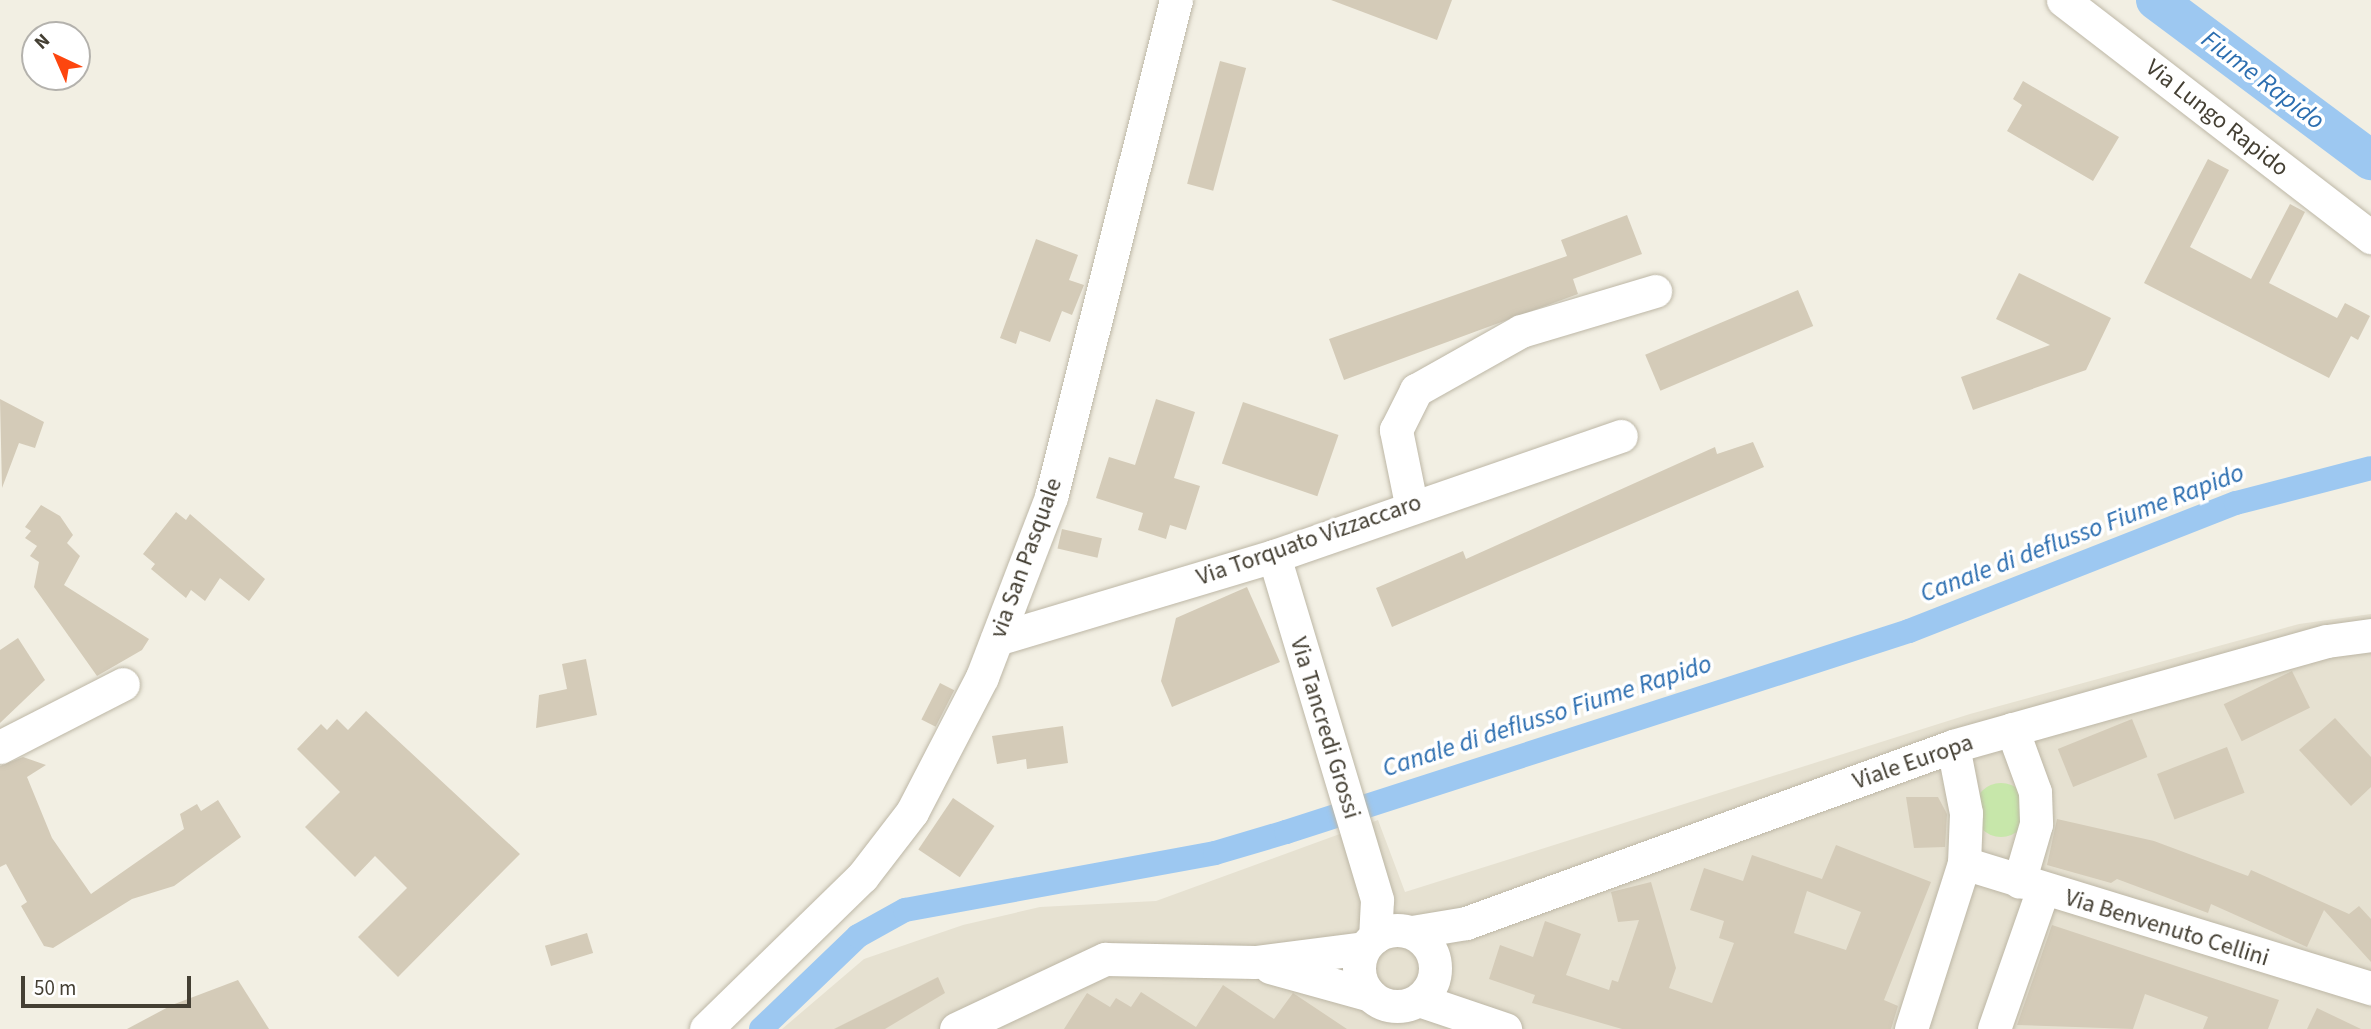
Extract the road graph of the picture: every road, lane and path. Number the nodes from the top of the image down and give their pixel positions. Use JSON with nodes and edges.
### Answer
{"nodes":[{"id":1,"x":1175,"y":0,"type":"edge"},
{"id":2,"x":2063,"y":0,"type":"edge"},
{"id":3,"x":2371,"y":237,"type":"edge"},
{"id":4,"x":1655,"y":291,"type":"dead end"},
{"id":5,"x":1621,"y":436,"type":"dead end"},
{"id":6,"x":1411,"y":504,"type":"junction"},
{"id":7,"x":1274,"y":556,"type":"junction"},
{"id":8,"x":2371,"y":635,"type":"edge"},
{"id":9,"x":997,"y":639,"type":"junction"},
{"id":10,"x":123,"y":684,"type":"dead end"},
{"id":11,"x":2012,"y":729,"type":"junction"},
{"id":12,"x":1953,"y":746,"type":"junction"},
{"id":13,"x":0,"y":747,"type":"edge"},
{"id":14,"x":1964,"y":863,"type":"junction"},
{"id":15,"x":2031,"y":886,"type":"junction"},
{"id":16,"x":1403,"y":944,"type":"junction"},
{"id":17,"x":1255,"y":962,"type":"junction"},
{"id":18,"x":2371,"y":988,"type":"edge"},
{"id":19,"x":1395,"y":1010,"type":"edge"},
{"id":20,"x":1490,"y":1025,"type":"edge"},
{"id":21,"x":706,"y":1029,"type":"edge"},
{"id":22,"x":956,"y":1029,"type":"edge"},
{"id":23,"x":1911,"y":1029,"type":"edge"},
{"id":24,"x":1994,"y":1029,"type":"edge"}],
"edges":[{"from":1,"to":9,"type":"street","name":"via San Pasquale"},
{"from":2,"to":3,"type":"street","name":"Via Lungo Rapido"},
{"from":4,"to":6,"type":"street"},
{"from":5,"to":6,"type":"street","name":"Via Torquato Vizzaccaro"},
{"from":6,"to":7,"type":"street","name":"Via Torquato Vizzaccaro"},
{"from":7,"to":9,"type":"street","name":"Via Torquato Vizzaccaro"},
{"from":7,"to":16,"type":"street","name":"Via Tancredi Grossi"},
{"from":8,"to":11,"type":"street","name":"Viale Europa"},
{"from":9,"to":21,"type":"street","name":"via San Pasquale"},
{"from":10,"to":13,"type":"street"},
{"from":11,"to":12,"type":"street","name":"Viale Europa"},
{"from":11,"to":15,"type":"street"},
{"from":12,"to":14,"type":"street"},
{"from":12,"to":16,"type":"street","name":"Viale Europa"},
{"from":14,"to":15,"type":"street","name":"Via Benvenuto Cellini"},
{"from":14,"to":23,"type":"street"},
{"from":15,"to":18,"type":"street","name":"Via Benvenuto Cellini"},
{"from":15,"to":24,"type":"street"},
{"from":16,"to":17,"type":"street"},
{"from":16,"to":19,"type":"street"},
{"from":16,"to":19,"type":"street"},
{"from":16,"to":20,"type":"street","name":"Via Tancredi Grossi"},
{"from":17,"to":19,"type":"street"},
{"from":17,"to":22,"type":"street"},
{"from":19,"to":20,"type":"street"}]}
